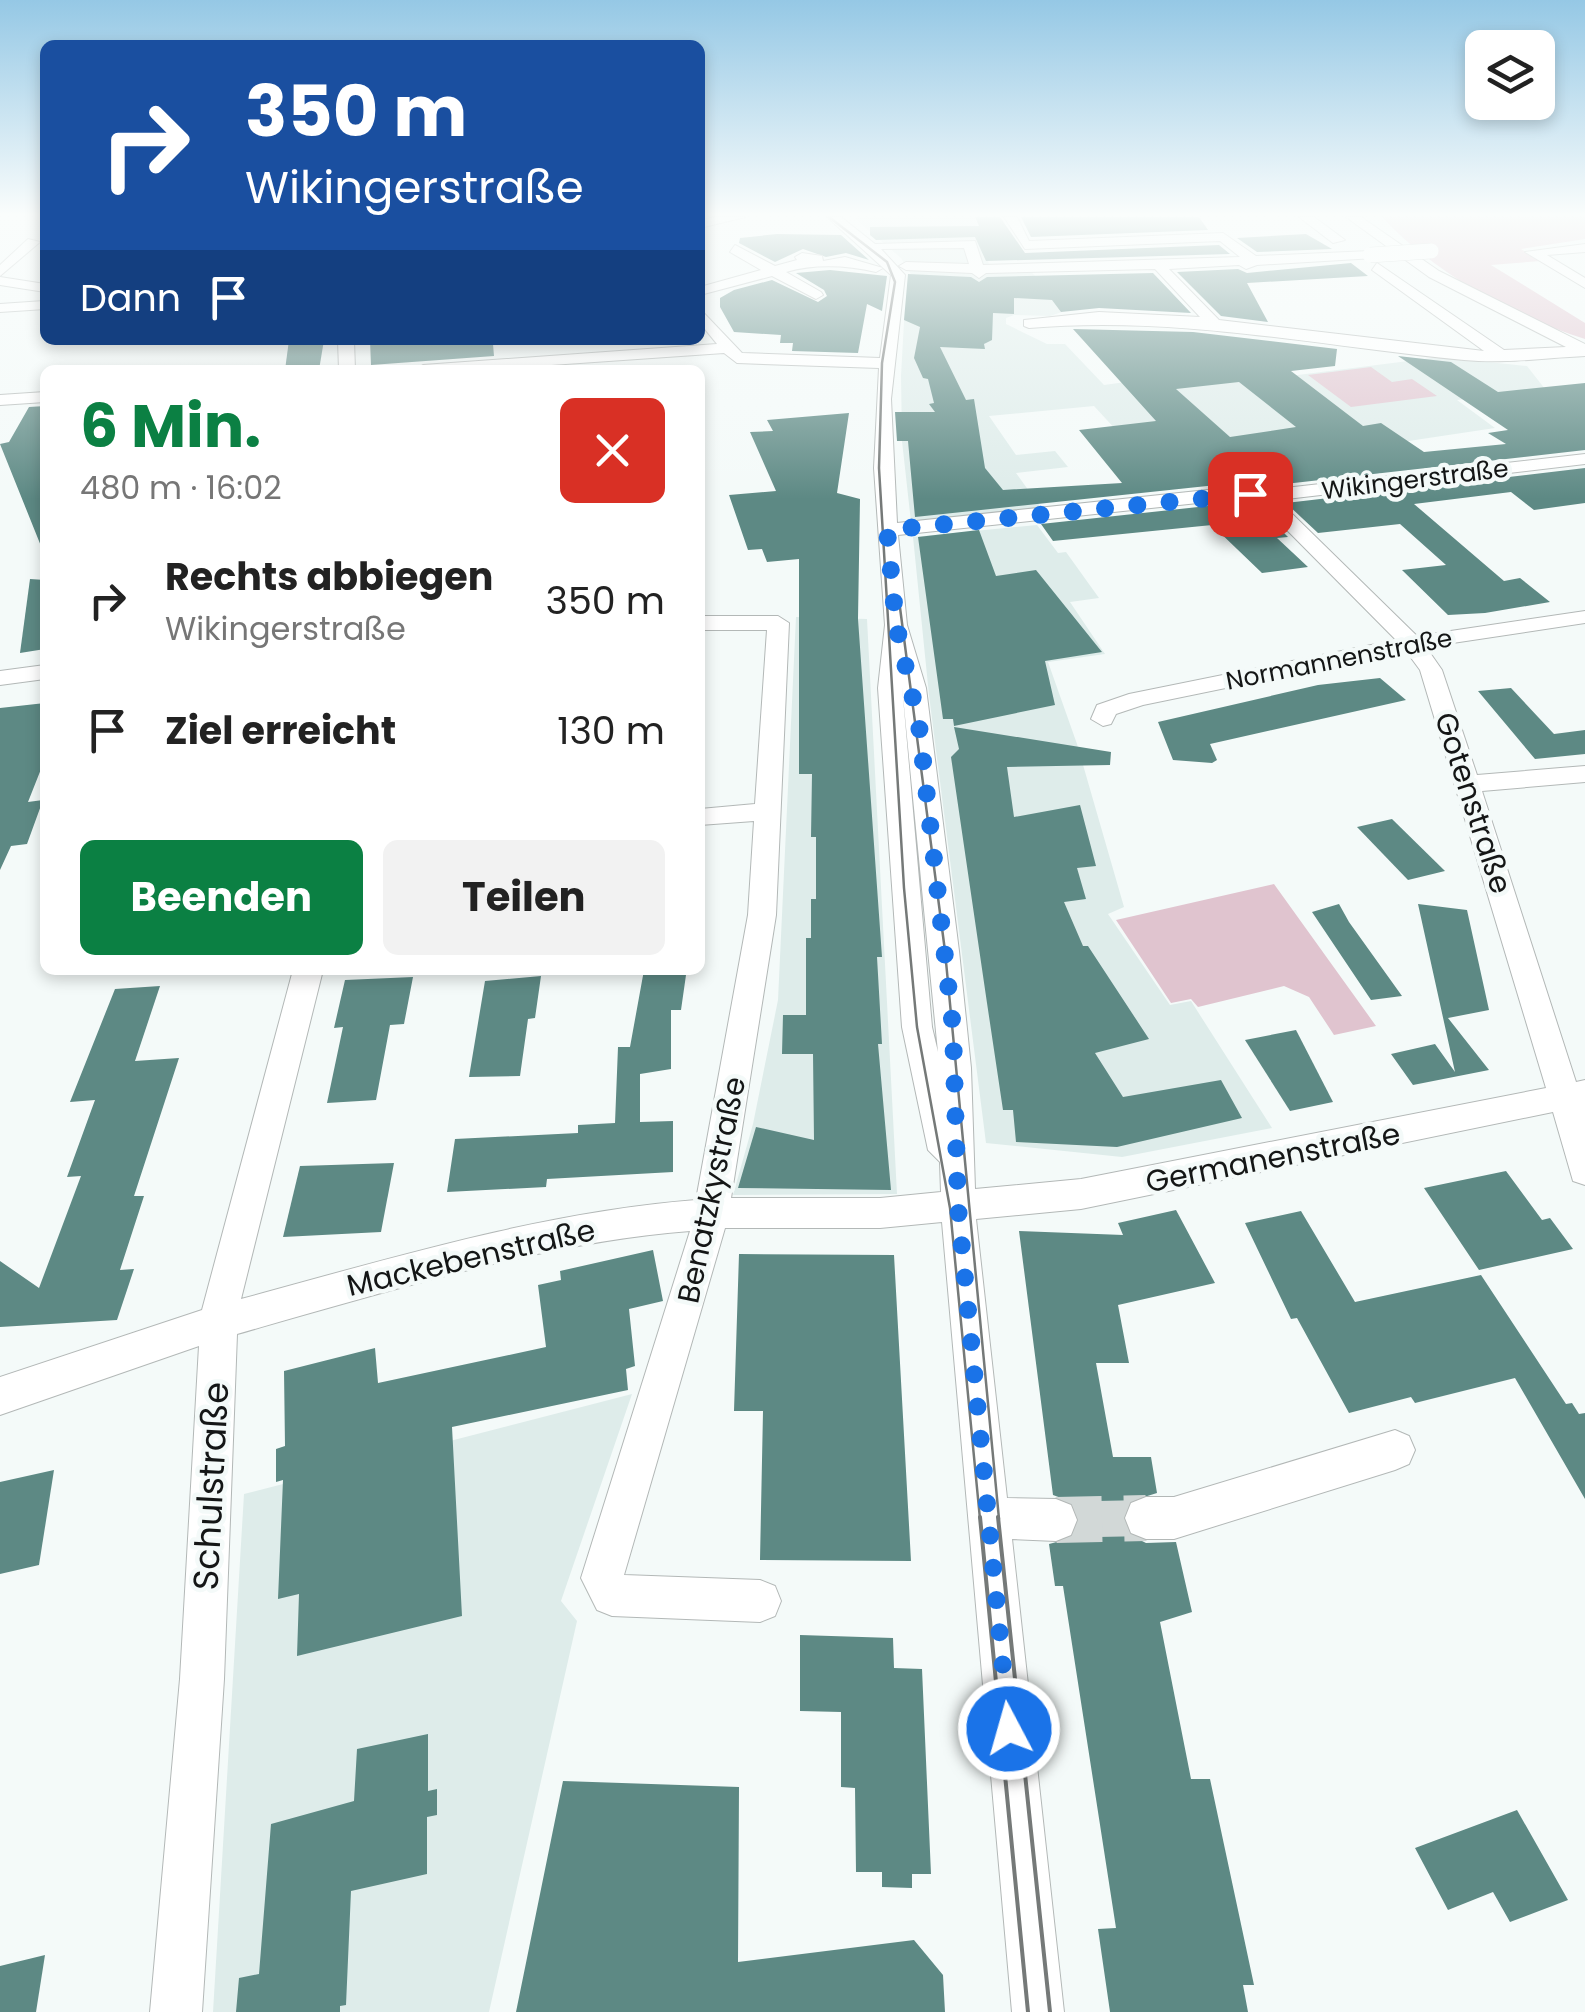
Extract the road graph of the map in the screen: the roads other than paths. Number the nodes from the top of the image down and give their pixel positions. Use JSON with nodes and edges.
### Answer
{"nodes":[{"id":1,"x":893,"y":311,"type":"edge"},
{"id":2,"x":1207,"y":311,"type":"edge"},
{"id":3,"x":1440,"y":311,"type":"edge"},
{"id":4,"x":1506,"y":311,"type":"edge"},
{"id":5,"x":705,"y":319,"type":"edge"},
{"id":6,"x":1213,"y":322,"type":"junction"},
{"id":7,"x":1029,"y":323,"type":"dead end"},
{"id":8,"x":639,"y":346,"type":"edge"},
{"id":9,"x":728,"y":348,"type":"junction"},
{"id":10,"x":1585,"y":351,"type":"edge"},
{"id":11,"x":1505,"y":358,"type":"junction"},
{"id":12,"x":885,"y":363,"type":"junction"},
{"id":13,"x":468,"y":365,"type":"edge"},
{"id":14,"x":40,"y":397,"type":"edge"},
{"id":15,"x":0,"y":400,"type":"edge"},
{"id":16,"x":1585,"y":459,"type":"edge"},
{"id":17,"x":1262,"y":495,"type":"junction"},
{"id":18,"x":887,"y":530,"type":"junction"},
{"id":19,"x":1585,"y":617,"type":"edge"},
{"id":20,"x":705,"y":623,"type":"edge"},
{"id":21,"x":1412,"y":644,"type":"junction"},
{"id":22,"x":40,"y":673,"type":"edge"},
{"id":23,"x":0,"y":678,"type":"edge"},
{"id":24,"x":1103,"y":719,"type":"dead end"},
{"id":25,"x":1585,"y":774,"type":"edge"},
{"id":26,"x":1467,"y":784,"type":"junction"},
{"id":27,"x":766,"y":812,"type":"junction"},
{"id":28,"x":705,"y":817,"type":"edge"},
{"id":29,"x":307,"y":975,"type":"edge"},
{"id":30,"x":1575,"y":1095,"type":"edge"},
{"id":31,"x":1585,"y":1171,"type":"edge"},
{"id":32,"x":958,"y":1207,"type":"junction"},
{"id":33,"x":710,"y":1213,"type":"junction"},
{"id":34,"x":219,"y":1322,"type":"junction"},
{"id":35,"x":0,"y":1396,"type":"edge"},
{"id":36,"x":1395,"y":1450,"type":"dead end"},
{"id":37,"x":988,"y":1518,"type":"junction"},
{"id":38,"x":1146,"y":1518,"type":"dead end"},
{"id":39,"x":1056,"y":1520,"type":"tunnel mouth"},
{"id":40,"x":760,"y":1601,"type":"dead end"},
{"id":41,"x":176,"y":2012,"type":"edge"},
{"id":42,"x":1038,"y":2012,"type":"edge"}],
"edges":[{"from":1,"to":12,"type":"street"},
{"from":2,"to":6,"type":"street"},
{"from":3,"to":11,"type":"street"},
{"from":4,"to":10,"type":"street"},
{"from":5,"to":9,"type":"street"},
{"from":6,"to":7,"type":"street"},
{"from":6,"to":11,"type":"street"},
{"from":8,"to":9,"type":"street"},
{"from":8,"to":13,"type":"street"},
{"from":9,"to":12,"type":"street"},
{"from":10,"to":11,"type":"street"},
{"from":12,"to":18,"type":"street"},
{"from":14,"to":15,"type":"street"},
{"from":16,"to":17,"type":"street","name":"Wikingerstraße"},
{"from":17,"to":18,"type":"street","name":"Wikingerstraße"},
{"from":17,"to":21,"type":"street","name":"Gotenstraße"},
{"from":18,"to":32,"type":"street"},
{"from":19,"to":21,"type":"street","name":"Normannenstraße"},
{"from":20,"to":27,"type":"street","name":"Benatzkystraße"},
{"from":21,"to":24,"type":"street","name":"Normannenstraße"},
{"from":21,"to":26,"type":"street","name":"Gotenstraße"},
{"from":22,"to":23,"type":"street"},
{"from":25,"to":26,"type":"street"},
{"from":26,"to":30,"type":"street","name":"Gotenstraße"},
{"from":27,"to":28,"type":"street"},
{"from":27,"to":33,"type":"street","name":"Benatzkystraße"},
{"from":29,"to":34,"type":"street","name":"Schulstraße"},
{"from":30,"to":31,"type":"street","name":"Gotenstraße"},
{"from":30,"to":32,"type":"street","name":"Germanenstraße"},
{"from":32,"to":33,"type":"street","name":"Mackebenstraße"},
{"from":32,"to":37,"type":"street"},
{"from":33,"to":34,"type":"street","name":"Mackebenstraße"},
{"from":33,"to":40,"type":"street","name":"Benatzkystraße"},
{"from":34,"to":35,"type":"street","name":"Mackebenstraße"},
{"from":34,"to":41,"type":"street","name":"Schulstraße"},
{"from":36,"to":38,"type":"street"},
{"from":37,"to":39,"type":"street"},
{"from":37,"to":42,"type":"street"}]}
